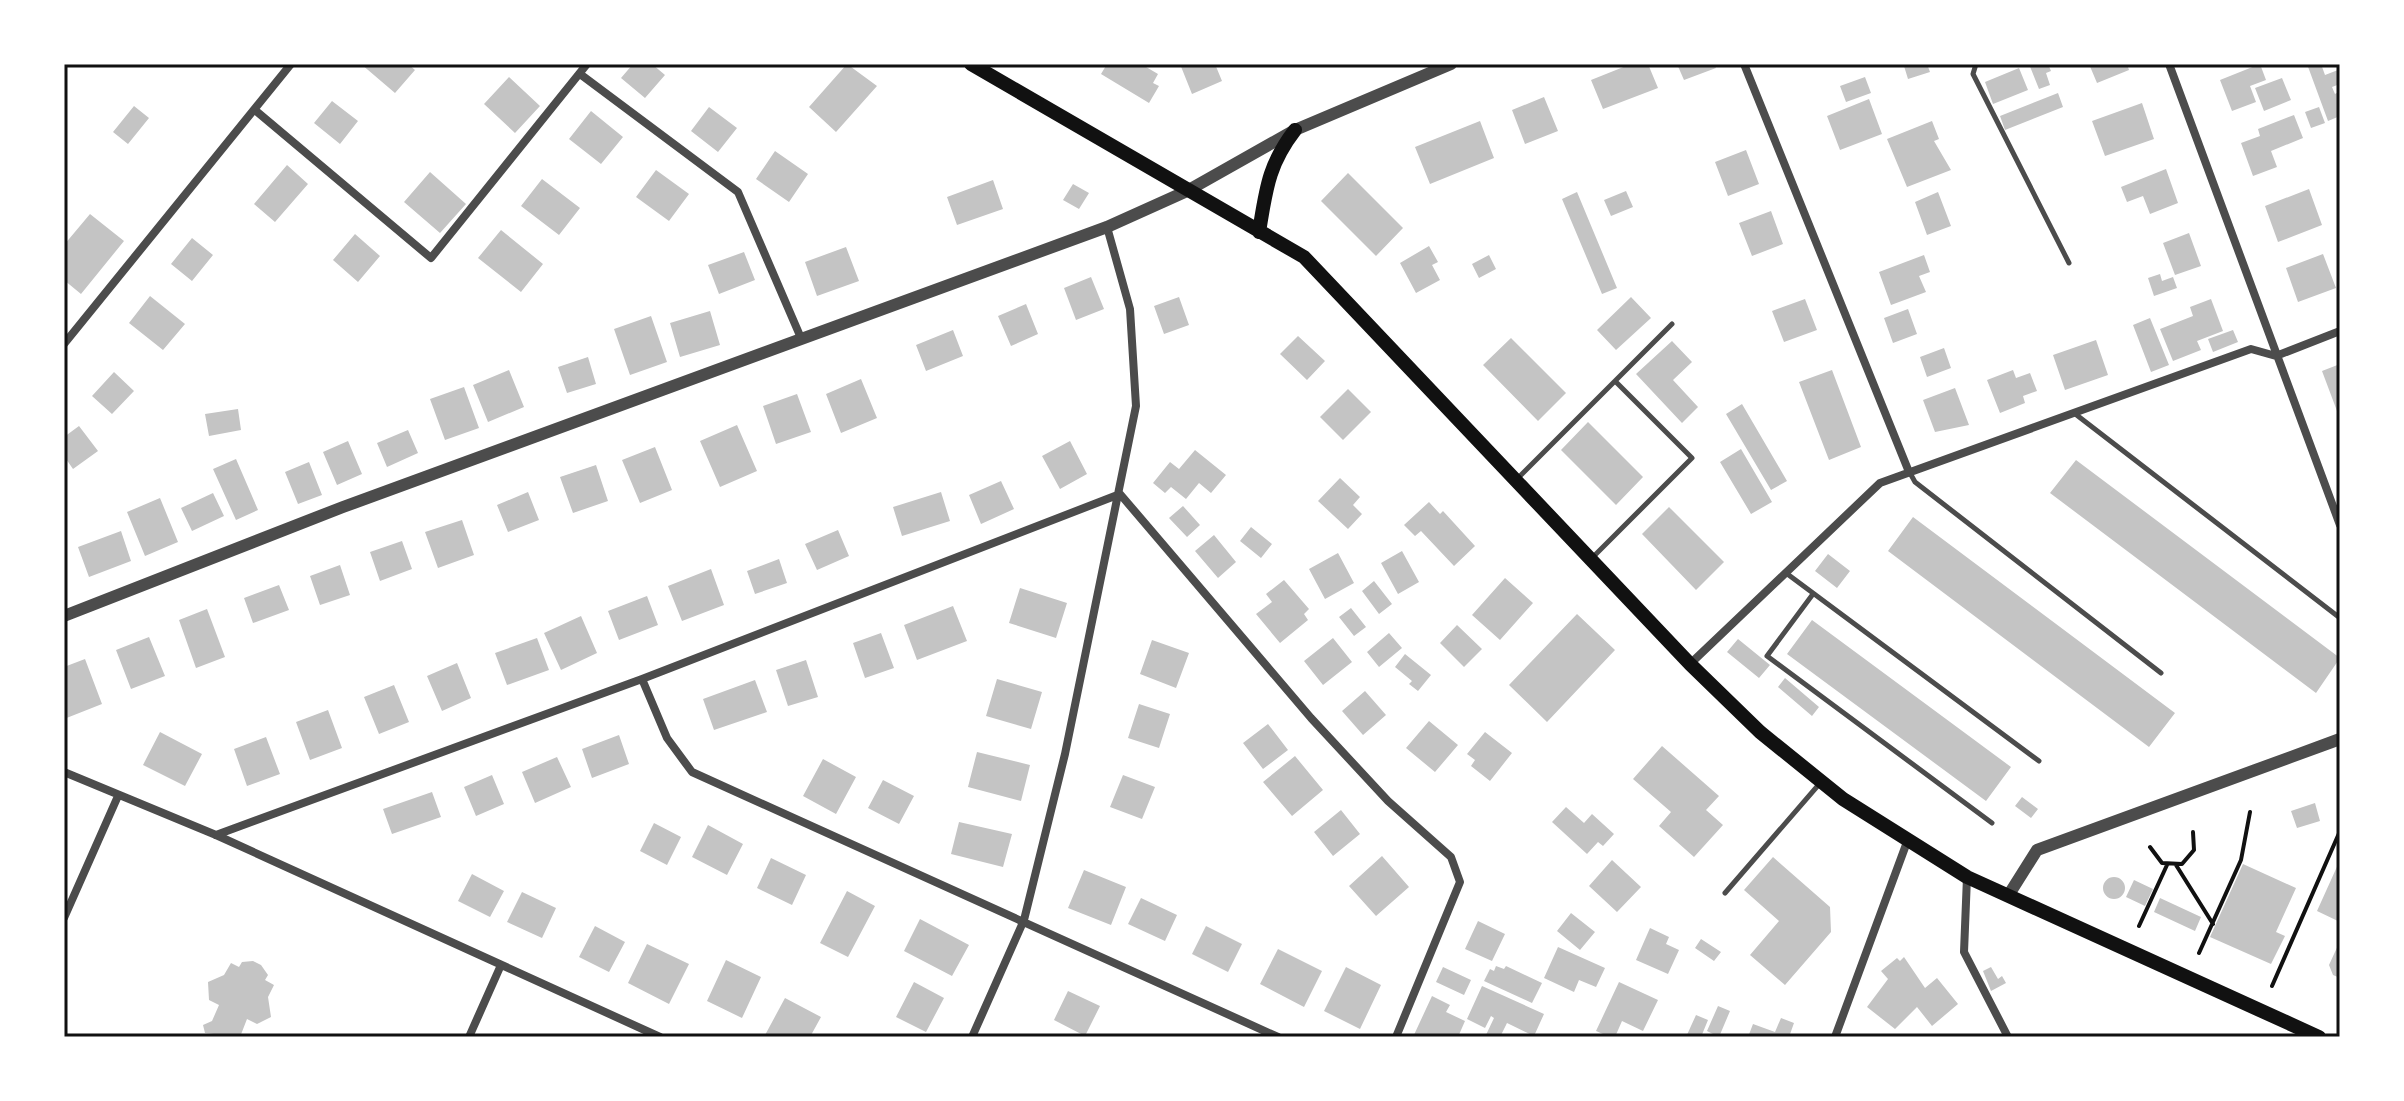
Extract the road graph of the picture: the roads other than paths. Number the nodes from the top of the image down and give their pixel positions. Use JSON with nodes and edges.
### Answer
{"nodes":[{"id":1,"x":291,"y":64,"type":"edge"},
{"id":2,"x":587,"y":64,"type":"edge"},
{"id":3,"x":971,"y":64,"type":"edge"},
{"id":4,"x":1451,"y":64,"type":"edge"},
{"id":5,"x":1744,"y":64,"type":"edge"},
{"id":6,"x":1976,"y":64,"type":"edge"},
{"id":7,"x":2169,"y":64,"type":"edge"},
{"id":8,"x":1422,"y":69,"type":"edge"},
{"id":9,"x":580,"y":74,"type":"junction"},
{"id":10,"x":255,"y":110,"type":"junction"},
{"id":11,"x":1295,"y":130,"type":"junction"},
{"id":12,"x":1187,"y":191,"type":"junction"},
{"id":13,"x":1107,"y":227,"type":"junction"},
{"id":14,"x":1259,"y":232,"type":"junction"},
{"id":15,"x":2069,"y":263,"type":"dead end"},
{"id":16,"x":1672,"y":324,"type":"dead end"},
{"id":17,"x":2340,"y":331,"type":"edge"},
{"id":18,"x":801,"y":338,"type":"junction"},
{"id":19,"x":64,"y":344,"type":"edge"},
{"id":20,"x":2276,"y":356,"type":"junction"},
{"id":21,"x":1615,"y":381,"type":"junction"},
{"id":22,"x":2073,"y":413,"type":"junction"},
{"id":23,"x":1909,"y":472,"type":"junction"},
{"id":24,"x":1517,"y":480,"type":"junction"},
{"id":25,"x":1120,"y":494,"type":"junction"},
{"id":26,"x":2340,"y":525,"type":"edge"},
{"id":27,"x":1592,"y":559,"type":"junction"},
{"id":28,"x":1785,"y":573,"type":"junction"},
{"id":29,"x":1813,"y":594,"type":"junction"},
{"id":30,"x":64,"y":616,"type":"edge"},
{"id":31,"x":2340,"y":618,"type":"edge"},
{"id":32,"x":1690,"y":664,"type":"junction"},
{"id":33,"x":2161,"y":673,"type":"dead end"},
{"id":34,"x":642,"y":679,"type":"junction"},
{"id":35,"x":2340,"y":739,"type":"edge"},
{"id":36,"x":2039,"y":761,"type":"dead end"},
{"id":37,"x":64,"y":772,"type":"edge"},
{"id":38,"x":1822,"y":782,"type":"junction"},
{"id":39,"x":118,"y":796,"type":"junction"},
{"id":40,"x":1992,"y":823,"type":"dead end"},
{"id":41,"x":216,"y":835,"type":"junction"},
{"id":42,"x":1907,"y":842,"type":"junction"},
{"id":43,"x":1967,"y":877,"type":"junction"},
{"id":44,"x":1725,"y":893,"type":"dead end"},
{"id":45,"x":2008,"y":896,"type":"junction"},
{"id":46,"x":64,"y":918,"type":"edge"},
{"id":47,"x":1024,"y":920,"type":"junction"},
{"id":48,"x":501,"y":965,"type":"junction"},
{"id":49,"x":469,"y":1037,"type":"edge"},
{"id":50,"x":660,"y":1037,"type":"edge"},
{"id":51,"x":972,"y":1037,"type":"edge"},
{"id":52,"x":1278,"y":1037,"type":"edge"},
{"id":53,"x":1396,"y":1037,"type":"edge"},
{"id":54,"x":1835,"y":1037,"type":"edge"},
{"id":55,"x":2008,"y":1037,"type":"edge"},
{"id":56,"x":2319,"y":1037,"type":"edge"}],
"edges":[{"from":1,"to":10,"type":"street"},
{"from":2,"to":9,"type":"street"},
{"from":3,"to":12,"type":"main road"},
{"from":4,"to":8,"type":"street"},
{"from":5,"to":23,"type":"street"},
{"from":6,"to":15,"type":"lane"},
{"from":7,"to":20,"type":"street"},
{"from":8,"to":11,"type":"street"},
{"from":9,"to":10,"type":"street"},
{"from":9,"to":18,"type":"street"},
{"from":10,"to":19,"type":"street"},
{"from":11,"to":12,"type":"street"},
{"from":11,"to":14,"type":"main road"},
{"from":12,"to":13,"type":"street"},
{"from":12,"to":14,"type":"main road"},
{"from":13,"to":18,"type":"street"},
{"from":13,"to":25,"type":"street"},
{"from":14,"to":24,"type":"main road"},
{"from":16,"to":21,"type":"lane"},
{"from":17,"to":20,"type":"street"},
{"from":18,"to":30,"type":"street"},
{"from":20,"to":22,"type":"street"},
{"from":20,"to":26,"type":"street"},
{"from":21,"to":24,"type":"lane"},
{"from":21,"to":27,"type":"lane"},
{"from":22,"to":23,"type":"street"},
{"from":22,"to":31,"type":"lane"},
{"from":23,"to":28,"type":"street"},
{"from":23,"to":33,"type":"lane"},
{"from":24,"to":27,"type":"main road"},
{"from":25,"to":34,"type":"street"},
{"from":25,"to":47,"type":"street"},
{"from":25,"to":53,"type":"street"},
{"from":27,"to":32,"type":"main road"},
{"from":28,"to":29,"type":"lane"},
{"from":28,"to":32,"type":"street"},
{"from":29,"to":36,"type":"lane"},
{"from":29,"to":40,"type":"lane"},
{"from":32,"to":38,"type":"main road"},
{"from":34,"to":41,"type":"street"},
{"from":34,"to":47,"type":"street"},
{"from":35,"to":45,"type":"street"},
{"from":37,"to":39,"type":"street"},
{"from":38,"to":42,"type":"main road"},
{"from":38,"to":44,"type":"lane"},
{"from":39,"to":41,"type":"street"},
{"from":39,"to":46,"type":"street"},
{"from":41,"to":48,"type":"street"},
{"from":42,"to":43,"type":"main road"},
{"from":42,"to":54,"type":"street"},
{"from":43,"to":45,"type":"main road"},
{"from":43,"to":55,"type":"street"},
{"from":45,"to":56,"type":"main road"},
{"from":47,"to":51,"type":"street"},
{"from":47,"to":52,"type":"street"},
{"from":48,"to":49,"type":"street"},
{"from":48,"to":50,"type":"street"}]}
